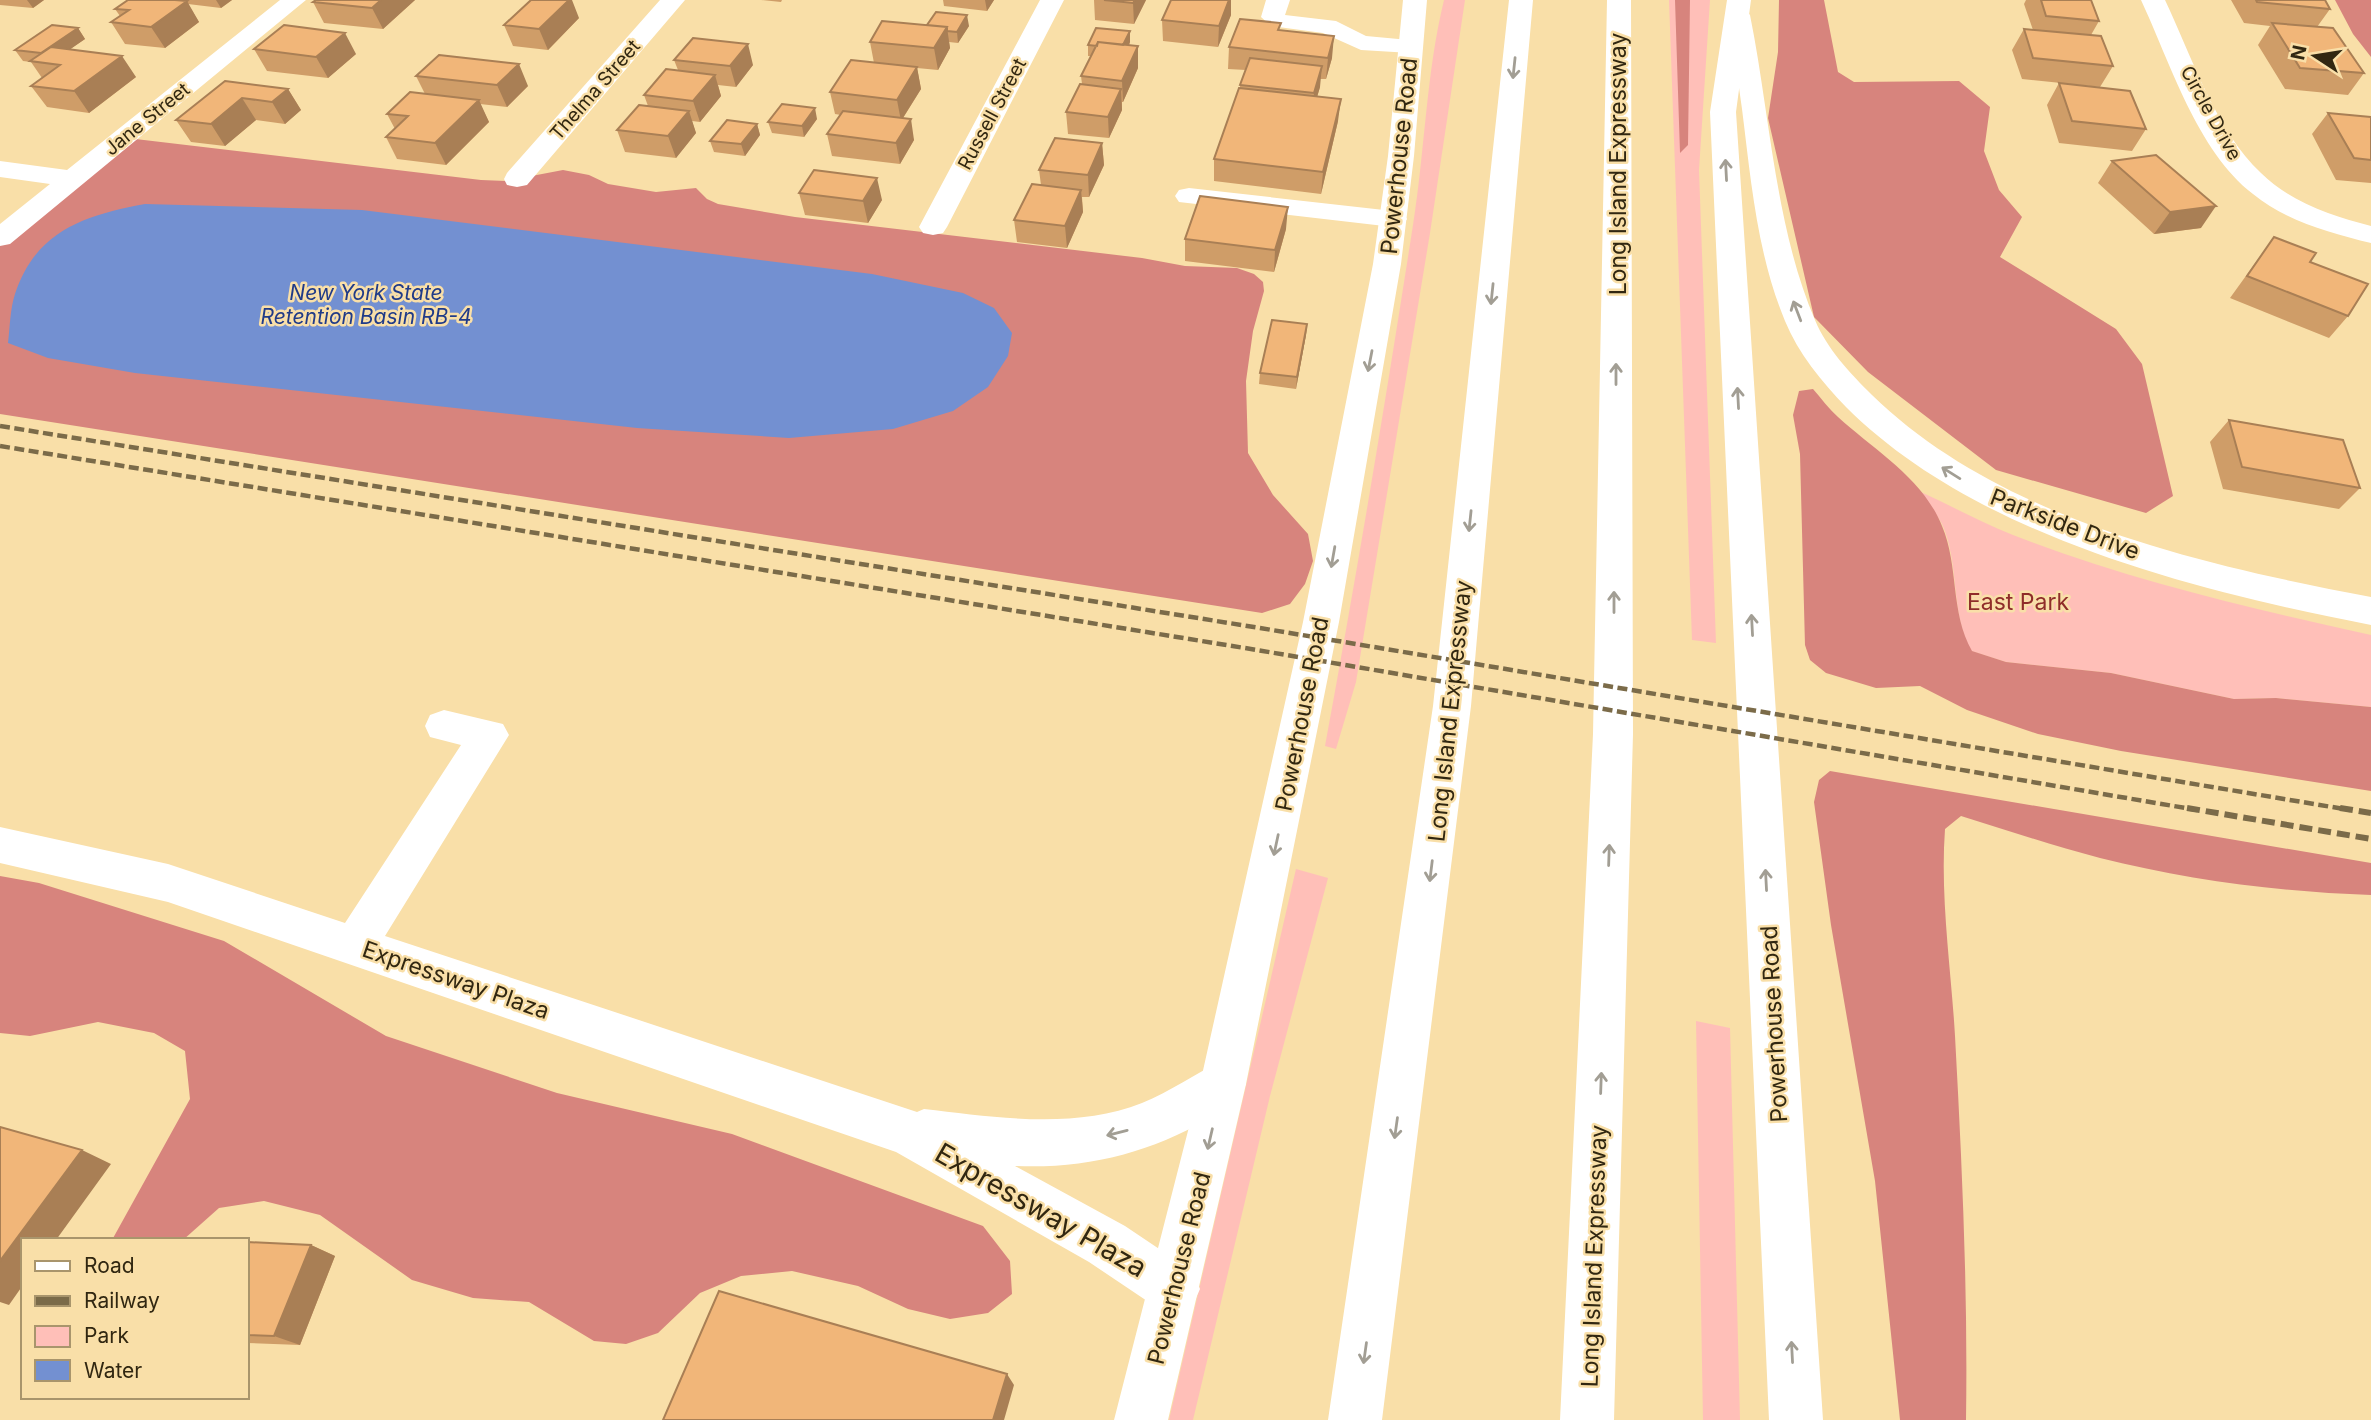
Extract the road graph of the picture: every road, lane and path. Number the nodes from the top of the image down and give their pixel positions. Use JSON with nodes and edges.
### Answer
{"nodes":[{"id":1,"x":294,"y":0,"type":"edge"},
{"id":2,"x":673,"y":0,"type":"edge"},
{"id":3,"x":1052,"y":0,"type":"edge"},
{"id":4,"x":1278,"y":0,"type":"edge"},
{"id":5,"x":1415,"y":0,"type":"edge"},
{"id":6,"x":1521,"y":0,"type":"edge"},
{"id":7,"x":1619,"y":0,"type":"edge"},
{"id":8,"x":2153,"y":0,"type":"edge"},
{"id":9,"x":1739,"y":8,"type":"edge"},
{"id":10,"x":1411,"y":46,"type":"junction"},
{"id":11,"x":0,"y":169,"type":"edge"},
{"id":12,"x":73,"y":179,"type":"junction"},
{"id":13,"x":517,"y":179,"type":"dead end"},
{"id":14,"x":1189,"y":195,"type":"dead end"},
{"id":15,"x":1394,"y":219,"type":"junction"},
{"id":16,"x":933,"y":228,"type":"dead end"},
{"id":17,"x":2371,"y":235,"type":"edge"},
{"id":18,"x":0,"y":238,"type":"edge"},
{"id":19,"x":2371,"y":611,"type":"edge"},
{"id":20,"x":444,"y":726,"type":"dead end"},
{"id":21,"x":0,"y":845,"type":"edge"},
{"id":22,"x":354,"y":946,"type":"junction"},
{"id":23,"x":1223,"y":1084,"type":"junction"},
{"id":24,"x":908,"y":1132,"type":"junction"},
{"id":25,"x":1174,"y":1289,"type":"junction"},
{"id":26,"x":1141,"y":1420,"type":"edge"},
{"id":27,"x":1355,"y":1420,"type":"edge"},
{"id":28,"x":1587,"y":1420,"type":"edge"},
{"id":29,"x":1796,"y":1420,"type":"edge"}],
"edges":[{"from":1,"to":12,"type":"main road","name":"Jane Street"},
{"from":2,"to":13,"type":"main road","name":"Thelma Street"},
{"from":3,"to":16,"type":"main road","name":"Russell Street"},
{"from":4,"to":10,"type":"main road"},
{"from":5,"to":10,"type":"main road","name":"Powerhouse Road"},
{"from":6,"to":27,"type":"main road","name":"Long Island Expressway","one_way":true},
{"from":28,"to":7,"type":"main road","name":"Long Island Expressway","one_way":true},
{"from":8,"to":17,"type":"main road","name":"Circle Drive"},
{"from":19,"to":9,"type":"main road","name":"Parkside Drive","one_way":true},
{"from":29,"to":9,"type":"main road","name":"Powerhouse Road","one_way":true},
{"from":10,"to":15,"type":"main road","name":"Powerhouse Road"},
{"from":11,"to":12,"type":"main road"},
{"from":12,"to":18,"type":"main road","name":"Jane Street"},
{"from":14,"to":15,"type":"main road"},
{"from":15,"to":23,"type":"main road","name":"Powerhouse Road","one_way":true},
{"from":20,"to":22,"type":"main road"},
{"from":21,"to":22,"type":"main road","name":"Expressway Plaza"},
{"from":22,"to":24,"type":"main road","name":"Expressway Plaza"},
{"from":23,"to":24,"type":"main road","name":"Expressway Plaza","one_way":true},
{"from":23,"to":25,"type":"main road","name":"Powerhouse Road","one_way":true},
{"from":24,"to":25,"type":"main road","name":"Expressway Plaza"},
{"from":25,"to":26,"type":"main road","name":"Powerhouse Road"}]}
